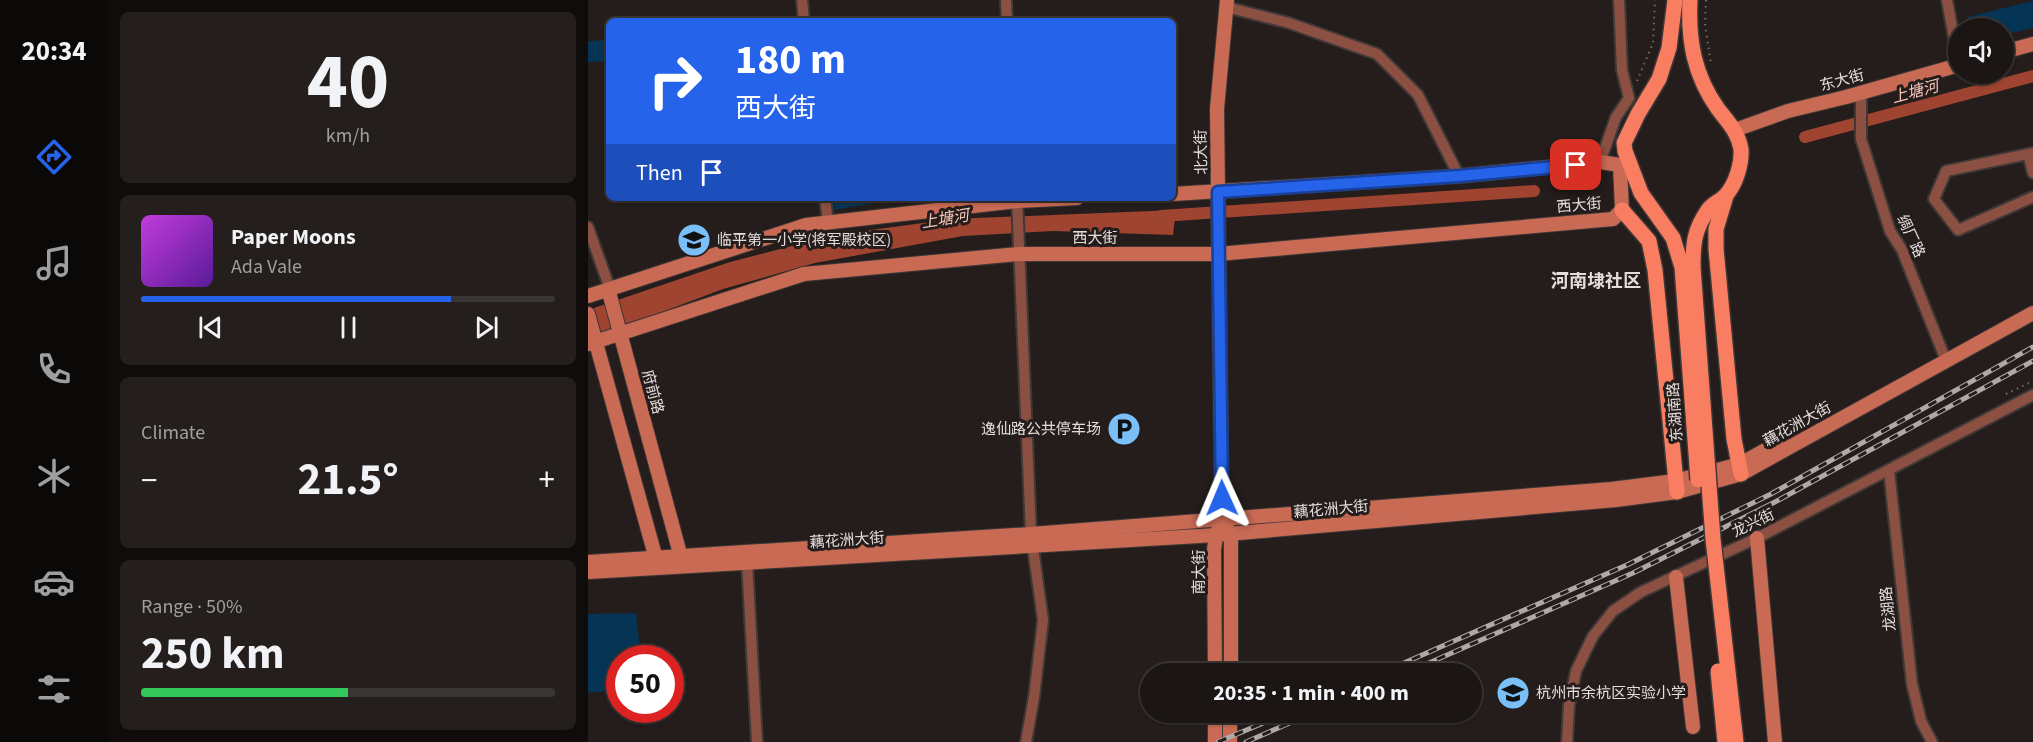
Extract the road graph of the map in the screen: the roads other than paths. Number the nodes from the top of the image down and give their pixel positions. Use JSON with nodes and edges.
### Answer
{"nodes":[{"id":1,"x":802,"y":0,"type":"edge"},
{"id":2,"x":1006,"y":0,"type":"edge"},
{"id":3,"x":1619,"y":0,"type":"edge"},
{"id":4,"x":1676,"y":0,"type":"edge"},
{"id":5,"x":1690,"y":0,"type":"edge"},
{"id":6,"x":1947,"y":0,"type":"edge"},
{"id":7,"x":1226,"y":3,"type":"edge"},
{"id":8,"x":804,"y":18,"type":"edge"},
{"id":9,"x":1007,"y":18,"type":"edge"},
{"id":10,"x":1950,"y":18,"type":"edge"},
{"id":11,"x":2033,"y":44,"type":"edge"},
{"id":12,"x":2014,"y":49,"type":"edge"},
{"id":13,"x":1948,"y":68,"type":"edge"},
{"id":14,"x":1861,"y":93,"type":"junction"},
{"id":15,"x":1735,"y":130,"type":"junction"},
{"id":16,"x":2031,"y":153,"type":"edge"},
{"id":17,"x":1600,"y":162,"type":"junction"},
{"id":18,"x":1624,"y":164,"type":"junction"},
{"id":19,"x":2033,"y":173,"type":"edge"},
{"id":20,"x":1459,"y":176,"type":"junction"},
{"id":21,"x":1218,"y":192,"type":"junction"},
{"id":22,"x":1176,"y":194,"type":"edge"},
{"id":23,"x":1726,"y":195,"type":"junction"},
{"id":24,"x":2033,"y":197,"type":"edge"},
{"id":25,"x":825,"y":201,"type":"edge"},
{"id":26,"x":1001,"y":201,"type":"edge"},
{"id":27,"x":1017,"y":201,"type":"edge"},
{"id":28,"x":1618,"y":215,"type":"junction"},
{"id":29,"x":828,"y":223,"type":"junction"},
{"id":30,"x":588,"y":227,"type":"edge"},
{"id":31,"x":1018,"y":254,"type":"junction"},
{"id":32,"x":1218,"y":254,"type":"junction"},
{"id":33,"x":1687,"y":267,"type":"junction"},
{"id":34,"x":610,"y":292,"type":"junction"},
{"id":35,"x":588,"y":296,"type":"edge"},
{"id":36,"x":2033,"y":304,"type":"edge"},
{"id":37,"x":2033,"y":313,"type":"edge"},
{"id":38,"x":588,"y":314,"type":"edge"},
{"id":39,"x":621,"y":333,"type":"junction"},
{"id":40,"x":592,"y":343,"type":"edge"},
{"id":41,"x":1943,"y":353,"type":"junction"},
{"id":42,"x":2033,"y":395,"type":"edge"},
{"id":43,"x":1741,"y":469,"type":"junction"},
{"id":44,"x":1888,"y":470,"type":"junction"},
{"id":45,"x":1676,"y":486,"type":"junction"},
{"id":46,"x":1222,"y":520,"type":"junction"},
{"id":47,"x":1231,"y":534,"type":"junction"},
{"id":48,"x":1216,"y":535,"type":"junction"},
{"id":49,"x":1757,"y":538,"type":"junction"},
{"id":50,"x":1031,"y":539,"type":"junction"},
{"id":51,"x":682,"y":561,"type":"junction"},
{"id":52,"x":588,"y":562,"type":"edge"},
{"id":53,"x":656,"y":562,"type":"junction"},
{"id":54,"x":747,"y":562,"type":"junction"},
{"id":55,"x":588,"y":572,"type":"edge"},
{"id":56,"x":1676,"y":577,"type":"junction"},
{"id":57,"x":1215,"y":663,"type":"edge"},
{"id":58,"x":1231,"y":663,"type":"edge"},
{"id":59,"x":1215,"y":723,"type":"edge"},
{"id":60,"x":1230,"y":723,"type":"edge"},
{"id":61,"x":1693,"y":727,"type":"dead end"},
{"id":62,"x":757,"y":742,"type":"edge"},
{"id":63,"x":1026,"y":742,"type":"edge"},
{"id":64,"x":1215,"y":742,"type":"edge"},
{"id":65,"x":1230,"y":742,"type":"edge"},
{"id":66,"x":1567,"y":742,"type":"edge"},
{"id":67,"x":1725,"y":742,"type":"edge"},
{"id":68,"x":1737,"y":742,"type":"edge"},
{"id":69,"x":1775,"y":742,"type":"edge"},
{"id":70,"x":1932,"y":742,"type":"edge"}],
"edges":[{"from":1,"to":8,"type":"street"},
{"from":2,"to":9,"type":"street"},
{"from":3,"to":17,"type":"street"},
{"from":4,"to":18,"type":"main road","name":"东湖南路"},
{"from":5,"to":15,"type":"main road"},
{"from":6,"to":10,"type":"street"},
{"from":7,"to":20,"type":"street"},
{"from":7,"to":21,"type":"main road","name":"北大街"},
{"from":11,"to":12,"type":"main road"},
{"from":13,"to":14,"type":"main road","name":"东大街"},
{"from":14,"to":15,"type":"main road","name":"东大街"},
{"from":14,"to":41,"type":"street","name":"绸厂路"},
{"from":15,"to":23,"type":"main road"},
{"from":16,"to":19,"type":"street"},
{"from":16,"to":24,"type":"street"},
{"from":17,"to":18,"type":"main road"},
{"from":17,"to":20,"type":"main road"},
{"from":18,"to":28,"type":"main road"},
{"from":18,"to":33,"type":"main road","name":"东湖南路"},
{"from":20,"to":21,"type":"main road"},
{"from":21,"to":22,"type":"main road"},
{"from":21,"to":32,"type":"main road","name":"北大街"},
{"from":23,"to":33,"type":"main road","name":"东湖南路"},
{"from":23,"to":43,"type":"main road"},
{"from":25,"to":29,"type":"street"},
{"from":26,"to":29,"type":"main road"},
{"from":27,"to":31,"type":"street"},
{"from":28,"to":32,"type":"main road","name":"西大街"},
{"from":28,"to":45,"type":"main road"},
{"from":29,"to":34,"type":"main road"},
{"from":30,"to":34,"type":"street","name":"府前路"},
{"from":31,"to":32,"type":"main road","name":"西大街"},
{"from":31,"to":39,"type":"main road","name":"西大街"},
{"from":31,"to":50,"type":"street"},
{"from":32,"to":46,"type":"main road","name":"北大街"},
{"from":33,"to":67,"type":"main road","name":"东湖南路","bridge":true},
{"from":33,"to":68,"type":"main road","name":"东湖南路","bridge":true},
{"from":34,"to":35,"type":"main road"},
{"from":34,"to":39,"type":"main road","name":"府前路"},
{"from":36,"to":41,"type":"main road","name":"藕花洲大街"},
{"from":37,"to":43,"type":"main road","name":"藕花洲大街"},
{"from":38,"to":40,"type":"main road"},
{"from":39,"to":40,"type":"main road","name":"西大街"},
{"from":39,"to":51,"type":"main road","name":"府前路"},
{"from":40,"to":53,"type":"main road"},
{"from":41,"to":43,"type":"main road","name":"藕花洲大街"},
{"from":42,"to":44,"type":"street","name":"龙兴街"},
{"from":43,"to":45,"type":"main road","name":"藕花洲大街"},
{"from":44,"to":49,"type":"street","name":"龙兴街"},
{"from":44,"to":70,"type":"street","name":"龙湖路"},
{"from":45,"to":46,"type":"main road","name":"藕花洲大街"},
{"from":45,"to":47,"type":"main road","name":"藕花洲大街"},
{"from":46,"to":47,"type":"main road"},
{"from":46,"to":48,"type":"main road","name":"南大街"},
{"from":46,"to":50,"type":"main road","name":"藕花洲大街"},
{"from":47,"to":48,"type":"main road","name":"藕花洲大街"},
{"from":47,"to":58,"type":"main road"},
{"from":48,"to":50,"type":"main road","name":"藕花洲大街"},
{"from":48,"to":57,"type":"main road","name":"南大街"},
{"from":49,"to":56,"type":"street","name":"龙兴街"},
{"from":49,"to":69,"type":"main road"},
{"from":50,"to":51,"type":"main road","name":"藕花洲大街"},
{"from":50,"to":54,"type":"main road","name":"藕花洲大街"},
{"from":50,"to":63,"type":"street"},
{"from":51,"to":53,"type":"main road","name":"藕花洲大街"},
{"from":51,"to":54,"type":"main road","name":"藕花洲大街"},
{"from":52,"to":53,"type":"main road","name":"藕花洲大街"},
{"from":53,"to":55,"type":"main road","name":"藕花洲大街"},
{"from":54,"to":62,"type":"street"},
{"from":56,"to":61,"type":"main road"},
{"from":56,"to":66,"type":"street","name":"龙兴街"},
{"from":59,"to":64,"type":"main road"},
{"from":60,"to":65,"type":"main road"}]}
